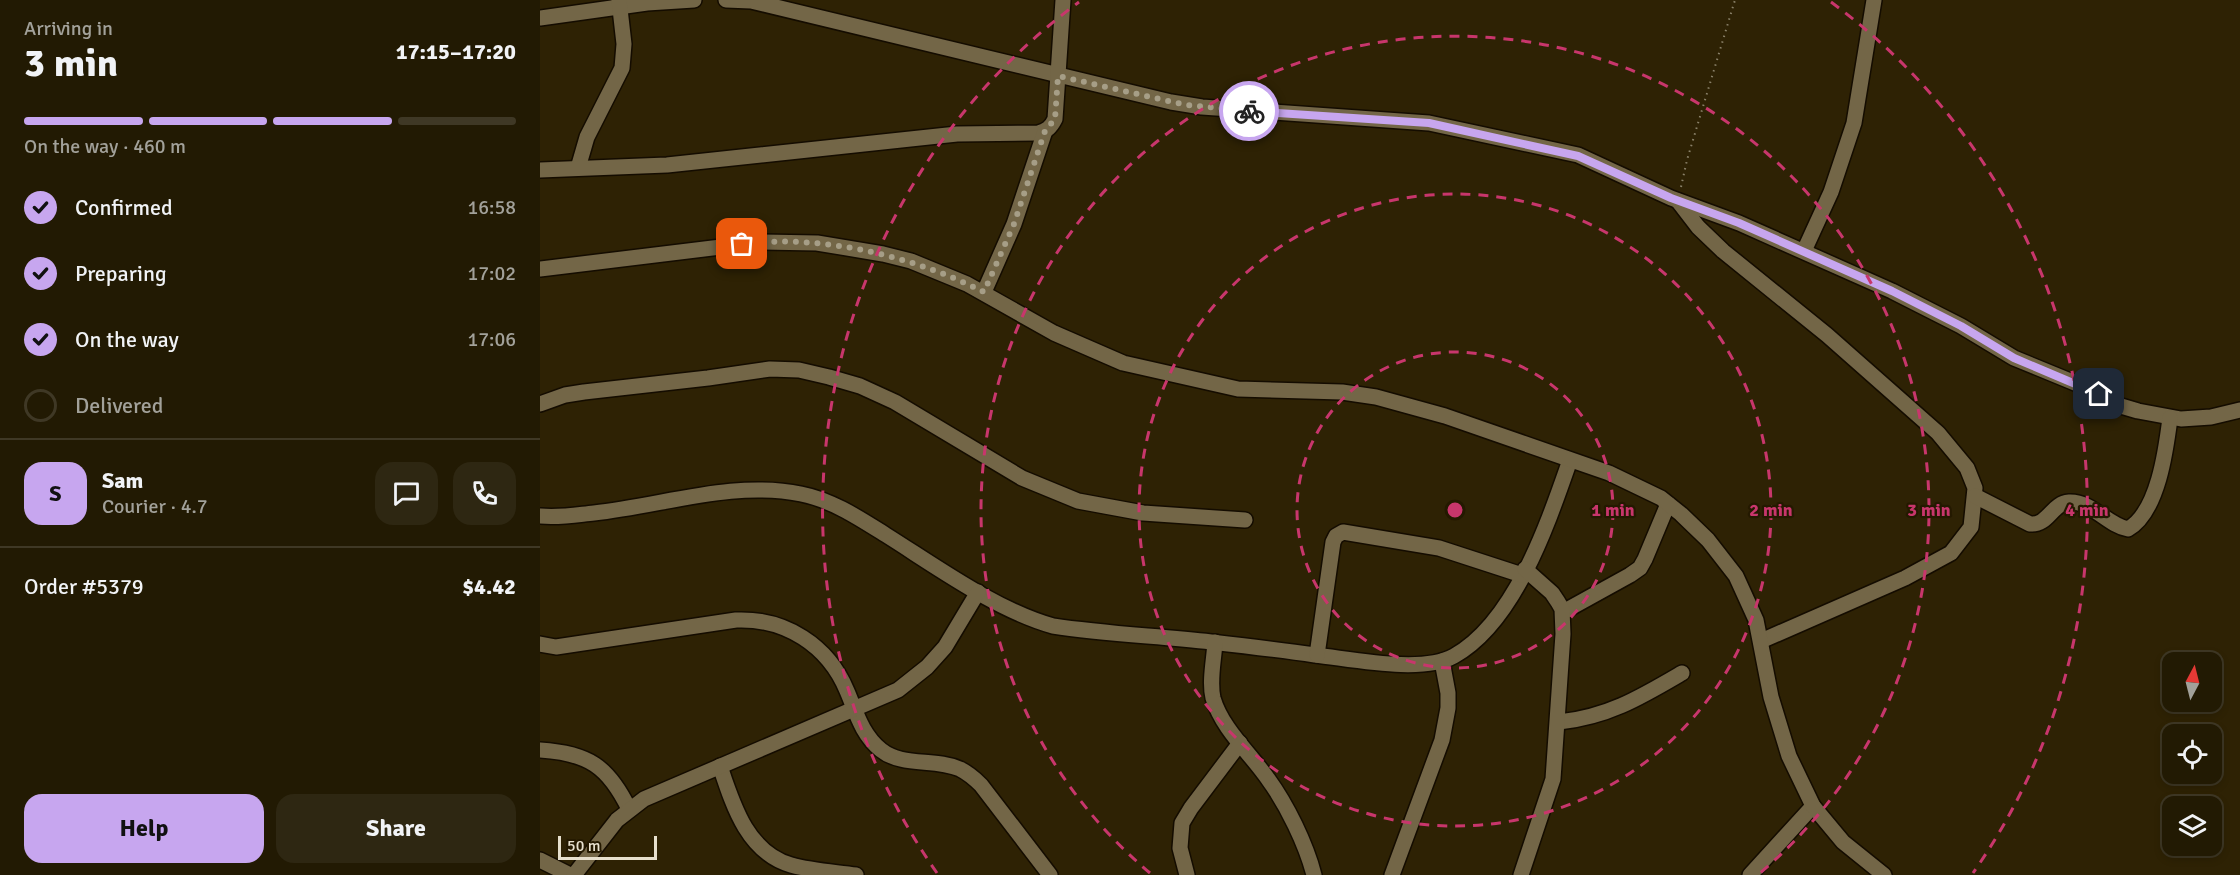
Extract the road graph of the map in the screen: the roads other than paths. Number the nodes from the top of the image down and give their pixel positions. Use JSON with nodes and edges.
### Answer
{"nodes":[{"id":1,"x":694,"y":0,"type":"edge"},
{"id":2,"x":726,"y":0,"type":"edge"},
{"id":3,"x":1063,"y":0,"type":"edge"},
{"id":4,"x":1874,"y":0,"type":"edge"},
{"id":5,"x":620,"y":4,"type":"edge"},
{"id":6,"x":540,"y":18,"type":"edge"},
{"id":7,"x":1058,"y":76,"type":"junction"},
{"id":8,"x":1045,"y":131,"type":"junction"},
{"id":9,"x":578,"y":168,"type":"junction"},
{"id":10,"x":540,"y":170,"type":"edge"},
{"id":11,"x":1678,"y":201,"type":"junction"},
{"id":12,"x":1804,"y":251,"type":"junction"},
{"id":13,"x":540,"y":269,"type":"edge"},
{"id":14,"x":984,"y":292,"type":"junction"},
{"id":15,"x":540,"y":404,"type":"edge"},
{"id":16,"x":2240,"y":410,"type":"edge"},
{"id":17,"x":2170,"y":418,"type":"junction"},
{"id":18,"x":1570,"y":460,"type":"junction"},
{"id":19,"x":1976,"y":496,"type":"junction"},
{"id":20,"x":1668,"y":504,"type":"junction"},
{"id":21,"x":540,"y":516,"type":"edge"},
{"id":22,"x":1245,"y":520,"type":"dead end"},
{"id":23,"x":1524,"y":572,"type":"junction"},
{"id":24,"x":978,"y":592,"type":"junction"},
{"id":25,"x":1563,"y":612,"type":"junction"},
{"id":26,"x":1215,"y":642,"type":"junction"},
{"id":27,"x":1761,"y":642,"type":"junction"},
{"id":28,"x":540,"y":644,"type":"edge"},
{"id":29,"x":1317,"y":655,"type":"junction"},
{"id":30,"x":1442,"y":661,"type":"junction"},
{"id":31,"x":1683,"y":673,"type":"dead end"},
{"id":32,"x":853,"y":711,"type":"junction"},
{"id":33,"x":1558,"y":722,"type":"junction"},
{"id":34,"x":1240,"y":743,"type":"junction"},
{"id":35,"x":540,"y":750,"type":"edge"},
{"id":36,"x":720,"y":766,"type":"junction"},
{"id":37,"x":1812,"y":806,"type":"junction"},
{"id":38,"x":629,"y":809,"type":"junction"},
{"id":39,"x":540,"y":860,"type":"edge"},
{"id":40,"x":572,"y":875,"type":"edge"},
{"id":41,"x":856,"y":875,"type":"edge"},
{"id":42,"x":1050,"y":875,"type":"edge"},
{"id":43,"x":1187,"y":875,"type":"edge"},
{"id":44,"x":1314,"y":875,"type":"edge"},
{"id":45,"x":1392,"y":875,"type":"edge"},
{"id":46,"x":1521,"y":875,"type":"edge"},
{"id":47,"x":1750,"y":875,"type":"edge"},
{"id":48,"x":1884,"y":875,"type":"edge"}],
"edges":[{"from":1,"to":5,"type":"street"},
{"from":2,"to":7,"type":"street"},
{"from":3,"to":7,"type":"street"},
{"from":4,"to":12,"type":"street"},
{"from":5,"to":6,"type":"street"},
{"from":5,"to":9,"type":"street"},
{"from":7,"to":8,"type":"street"},
{"from":7,"to":11,"type":"street"},
{"from":8,"to":9,"type":"street"},
{"from":8,"to":14,"type":"street"},
{"from":9,"to":10,"type":"street"},
{"from":11,"to":12,"type":"street"},
{"from":11,"to":19,"type":"street"},
{"from":12,"to":17,"type":"street"},
{"from":13,"to":14,"type":"street"},
{"from":14,"to":18,"type":"street"},
{"from":15,"to":22,"type":"street"},
{"from":16,"to":17,"type":"street"},
{"from":17,"to":19,"type":"street"},
{"from":18,"to":20,"type":"street"},
{"from":18,"to":23,"type":"street"},
{"from":19,"to":27,"type":"street"},
{"from":20,"to":25,"type":"street"},
{"from":20,"to":27,"type":"street"},
{"from":21,"to":24,"type":"street"},
{"from":23,"to":25,"type":"street"},
{"from":23,"to":29,"type":"street"},
{"from":23,"to":30,"type":"street"},
{"from":24,"to":26,"type":"street"},
{"from":24,"to":32,"type":"street"},
{"from":25,"to":33,"type":"street"},
{"from":26,"to":29,"type":"street"},
{"from":26,"to":34,"type":"street"},
{"from":27,"to":37,"type":"street"},
{"from":28,"to":32,"type":"street"},
{"from":29,"to":30,"type":"street"},
{"from":30,"to":45,"type":"street"},
{"from":31,"to":33,"type":"street"},
{"from":32,"to":36,"type":"street"},
{"from":32,"to":42,"type":"street"},
{"from":33,"to":46,"type":"street"},
{"from":34,"to":43,"type":"street"},
{"from":34,"to":44,"type":"street"},
{"from":35,"to":38,"type":"street"},
{"from":36,"to":38,"type":"street"},
{"from":36,"to":41,"type":"street"},
{"from":37,"to":47,"type":"street"},
{"from":37,"to":48,"type":"street"},
{"from":38,"to":40,"type":"street"},
{"from":39,"to":40,"type":"street"}]}
